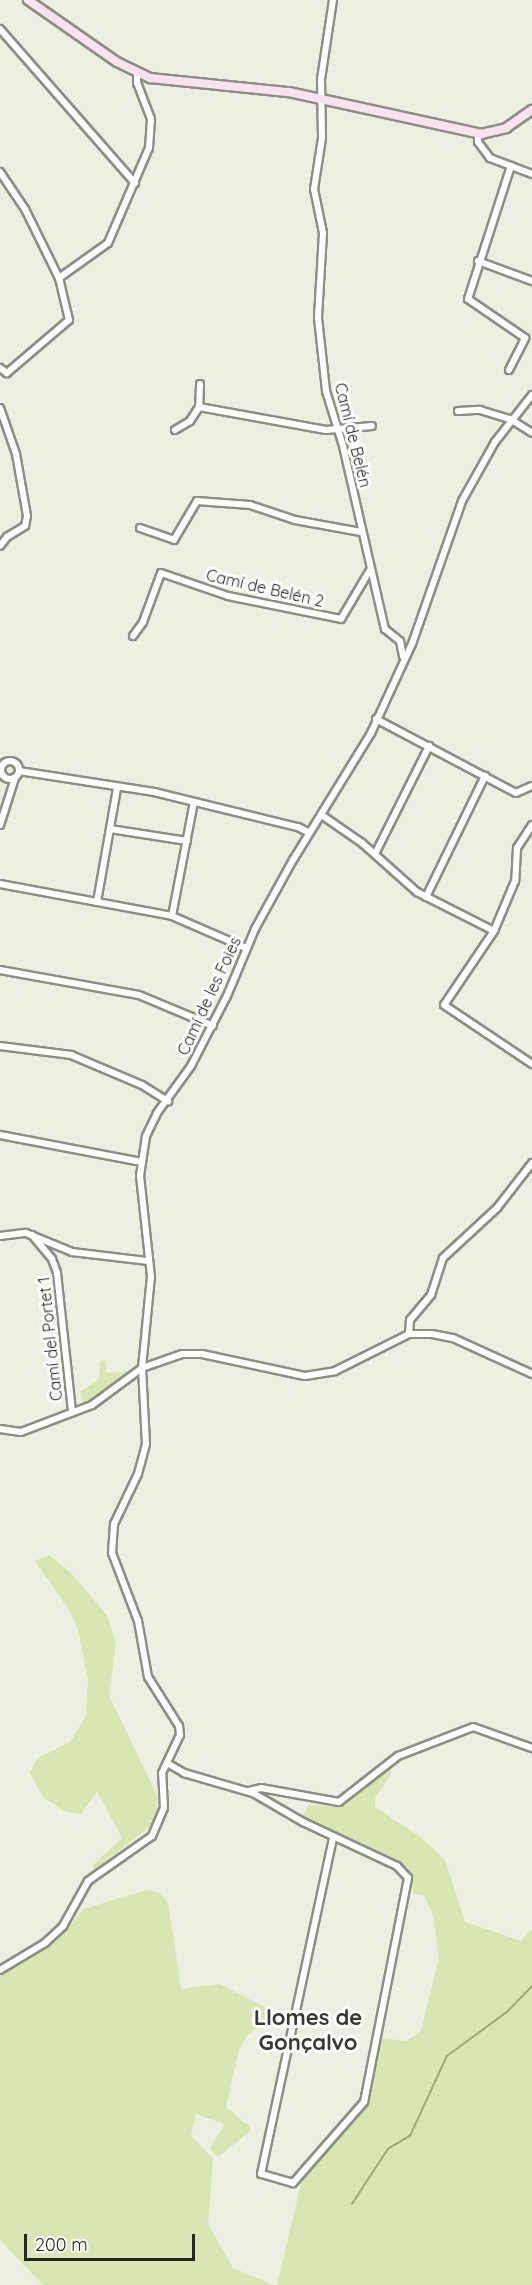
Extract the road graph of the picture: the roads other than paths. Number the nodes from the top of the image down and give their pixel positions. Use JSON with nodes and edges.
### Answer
{"nodes":[{"id":1,"x":28,"y":0,"type":"edge"},
{"id":2,"x":333,"y":0,"type":"edge"},
{"id":3,"x":2,"y":30,"type":"edge"},
{"id":4,"x":137,"y":73,"type":"junction"},
{"id":5,"x":321,"y":98,"type":"junction"},
{"id":6,"x":532,"y":110,"type":"edge"},
{"id":7,"x":478,"y":133,"type":"junction"},
{"id":8,"x":511,"y":166,"type":"junction"},
{"id":9,"x":0,"y":172,"type":"edge"},
{"id":10,"x":532,"y":174,"type":"edge"},
{"id":11,"x":135,"y":183,"type":"junction"},
{"id":12,"x":478,"y":261,"type":"junction"},
{"id":13,"x":59,"y":278,"type":"junction"},
{"id":14,"x":532,"y":281,"type":"edge"},
{"id":15,"x":0,"y":368,"type":"edge"},
{"id":16,"x":510,"y":370,"type":"dead end"},
{"id":17,"x":200,"y":384,"type":"dead end"},
{"id":18,"x":532,"y":395,"type":"edge"},
{"id":19,"x":199,"y":407,"type":"junction"},
{"id":20,"x":0,"y":408,"type":"edge"},
{"id":21,"x":458,"y":411,"type":"dead end"},
{"id":22,"x":510,"y":419,"type":"junction"},
{"id":23,"x":372,"y":426,"type":"dead end"},
{"id":24,"x":175,"y":430,"type":"dead end"},
{"id":25,"x":339,"y":431,"type":"junction"},
{"id":26,"x":532,"y":433,"type":"edge"},
{"id":27,"x":140,"y":528,"type":"dead end"},
{"id":28,"x":362,"y":532,"type":"junction"},
{"id":29,"x":0,"y":546,"type":"edge"},
{"id":30,"x":370,"y":569,"type":"junction"},
{"id":31,"x":133,"y":636,"type":"dead end"},
{"id":32,"x":405,"y":660,"type":"junction"},
{"id":33,"x":376,"y":719,"type":"junction"},
{"id":34,"x":429,"y":746,"type":"junction"},
{"id":35,"x":2,"y":774,"type":"junction"},
{"id":36,"x":17,"y":775,"type":"junction"},
{"id":37,"x":485,"y":776,"type":"junction"},
{"id":38,"x":532,"y":786,"type":"edge"},
{"id":39,"x":117,"y":789,"type":"junction"},
{"id":40,"x":4,"y":801,"type":"junction"},
{"id":41,"x":194,"y":802,"type":"junction"},
{"id":42,"x":323,"y":816,"type":"junction"},
{"id":43,"x":0,"y":825,"type":"edge"},
{"id":44,"x":532,"y":825,"type":"edge"},
{"id":45,"x":110,"y":830,"type":"junction"},
{"id":46,"x":308,"y":832,"type":"junction"},
{"id":47,"x":187,"y":841,"type":"junction"},
{"id":48,"x":375,"y":854,"type":"junction"},
{"id":49,"x":0,"y":884,"type":"edge"},
{"id":50,"x":426,"y":897,"type":"junction"},
{"id":51,"x":97,"y":902,"type":"junction"},
{"id":52,"x":172,"y":916,"type":"junction"},
{"id":53,"x":494,"y":931,"type":"junction"},
{"id":54,"x":246,"y":948,"type":"junction"},
{"id":55,"x":0,"y":970,"type":"edge"},
{"id":56,"x":213,"y":1026,"type":"junction"},
{"id":57,"x":0,"y":1046,"type":"edge"},
{"id":58,"x":532,"y":1064,"type":"edge"},
{"id":59,"x":168,"y":1101,"type":"junction"},
{"id":60,"x":0,"y":1135,"type":"edge"},
{"id":61,"x":141,"y":1162,"type":"junction"},
{"id":62,"x":532,"y":1163,"type":"edge"},
{"id":63,"x":32,"y":1235,"type":"junction"},
{"id":64,"x":0,"y":1236,"type":"edge"},
{"id":65,"x":148,"y":1261,"type":"junction"},
{"id":66,"x":409,"y":1334,"type":"junction"},
{"id":67,"x":142,"y":1368,"type":"junction"},
{"id":68,"x":532,"y":1374,"type":"edge"},
{"id":69,"x":72,"y":1412,"type":"junction"},
{"id":70,"x":0,"y":1429,"type":"edge"},
{"id":71,"x":532,"y":1748,"type":"edge"},
{"id":72,"x":167,"y":1763,"type":"junction"},
{"id":73,"x":249,"y":1791,"type":"junction"},
{"id":74,"x":333,"y":1837,"type":"junction"},
{"id":75,"x":0,"y":1970,"type":"edge"}],
"edges":[{"from":1,"to":4,"type":"main road"},
{"from":2,"to":5,"type":"street","name":"Camí de Belén"},
{"from":3,"to":11,"type":"street"},
{"from":4,"to":5,"type":"main road"},
{"from":4,"to":11,"type":"street"},
{"from":5,"to":7,"type":"main road"},
{"from":5,"to":25,"type":"street","name":"Camí de Belén"},
{"from":6,"to":7,"type":"main road"},
{"from":7,"to":8,"type":"street"},
{"from":8,"to":10,"type":"street"},
{"from":8,"to":12,"type":"street"},
{"from":9,"to":13,"type":"street"},
{"from":11,"to":13,"type":"street"},
{"from":12,"to":14,"type":"street"},
{"from":12,"to":16,"type":"street"},
{"from":13,"to":15,"type":"street"},
{"from":17,"to":19,"type":"street"},
{"from":18,"to":22,"type":"street","name":"Camí de les Foies"},
{"from":19,"to":24,"type":"street"},
{"from":19,"to":25,"type":"street"},
{"from":20,"to":29,"type":"street"},
{"from":21,"to":22,"type":"street"},
{"from":22,"to":26,"type":"street"},
{"from":22,"to":32,"type":"street","name":"Camí de les Foies"},
{"from":23,"to":25,"type":"street"},
{"from":25,"to":28,"type":"street","name":"Camí de Belén"},
{"from":27,"to":28,"type":"street"},
{"from":28,"to":30,"type":"street","name":"Camí de Belén"},
{"from":30,"to":31,"type":"street","name":"Camí de Belén 2"},
{"from":30,"to":32,"type":"street","name":"Camí de Belén"},
{"from":32,"to":33,"type":"street","name":"Camí de les Foies"},
{"from":33,"to":34,"type":"street"},
{"from":33,"to":42,"type":"street","name":"Camí de les Foies"},
{"from":34,"to":37,"type":"street"},
{"from":34,"to":48,"type":"street"},
{"from":35,"to":36,"type":"street"},
{"from":35,"to":36,"type":"street"},
{"from":35,"to":40,"type":"street"},
{"from":36,"to":39,"type":"street"},
{"from":36,"to":40,"type":"street"},
{"from":37,"to":38,"type":"street"},
{"from":37,"to":50,"type":"street"},
{"from":39,"to":41,"type":"street"},
{"from":39,"to":45,"type":"street"},
{"from":40,"to":43,"type":"street"},
{"from":41,"to":46,"type":"street"},
{"from":41,"to":47,"type":"street"},
{"from":42,"to":46,"type":"street","name":"Camí de les Foies"},
{"from":42,"to":48,"type":"street"},
{"from":44,"to":53,"type":"street"},
{"from":45,"to":47,"type":"street"},
{"from":45,"to":51,"type":"street"},
{"from":46,"to":54,"type":"street","name":"Camí de les Foies"},
{"from":47,"to":52,"type":"street"},
{"from":48,"to":50,"type":"street"},
{"from":49,"to":51,"type":"street"},
{"from":50,"to":53,"type":"street"},
{"from":51,"to":52,"type":"street"},
{"from":52,"to":54,"type":"street"},
{"from":53,"to":58,"type":"street"},
{"from":54,"to":56,"type":"street","name":"Camí de les Foies"},
{"from":55,"to":56,"type":"street"},
{"from":56,"to":59,"type":"street","name":"Camí de les Foies"},
{"from":57,"to":59,"type":"street"},
{"from":59,"to":61,"type":"street","name":"Camí de les Foies"},
{"from":60,"to":61,"type":"street"},
{"from":61,"to":65,"type":"street","name":"Camí de les Foies"},
{"from":62,"to":66,"type":"street"},
{"from":63,"to":64,"type":"street"},
{"from":63,"to":65,"type":"street"},
{"from":63,"to":69,"type":"street","name":"Camí del Portet 1"},
{"from":65,"to":67,"type":"street","name":"Camí de les Foies"},
{"from":66,"to":67,"type":"street"},
{"from":66,"to":68,"type":"street"},
{"from":67,"to":69,"type":"street"},
{"from":67,"to":72,"type":"street","name":"Camí de les Foies"},
{"from":69,"to":70,"type":"street"},
{"from":71,"to":73,"type":"street"},
{"from":72,"to":73,"type":"street"},
{"from":72,"to":75,"type":"street"},
{"from":73,"to":74,"type":"street"},
{"from":74,"to":74,"type":"street"}]}
